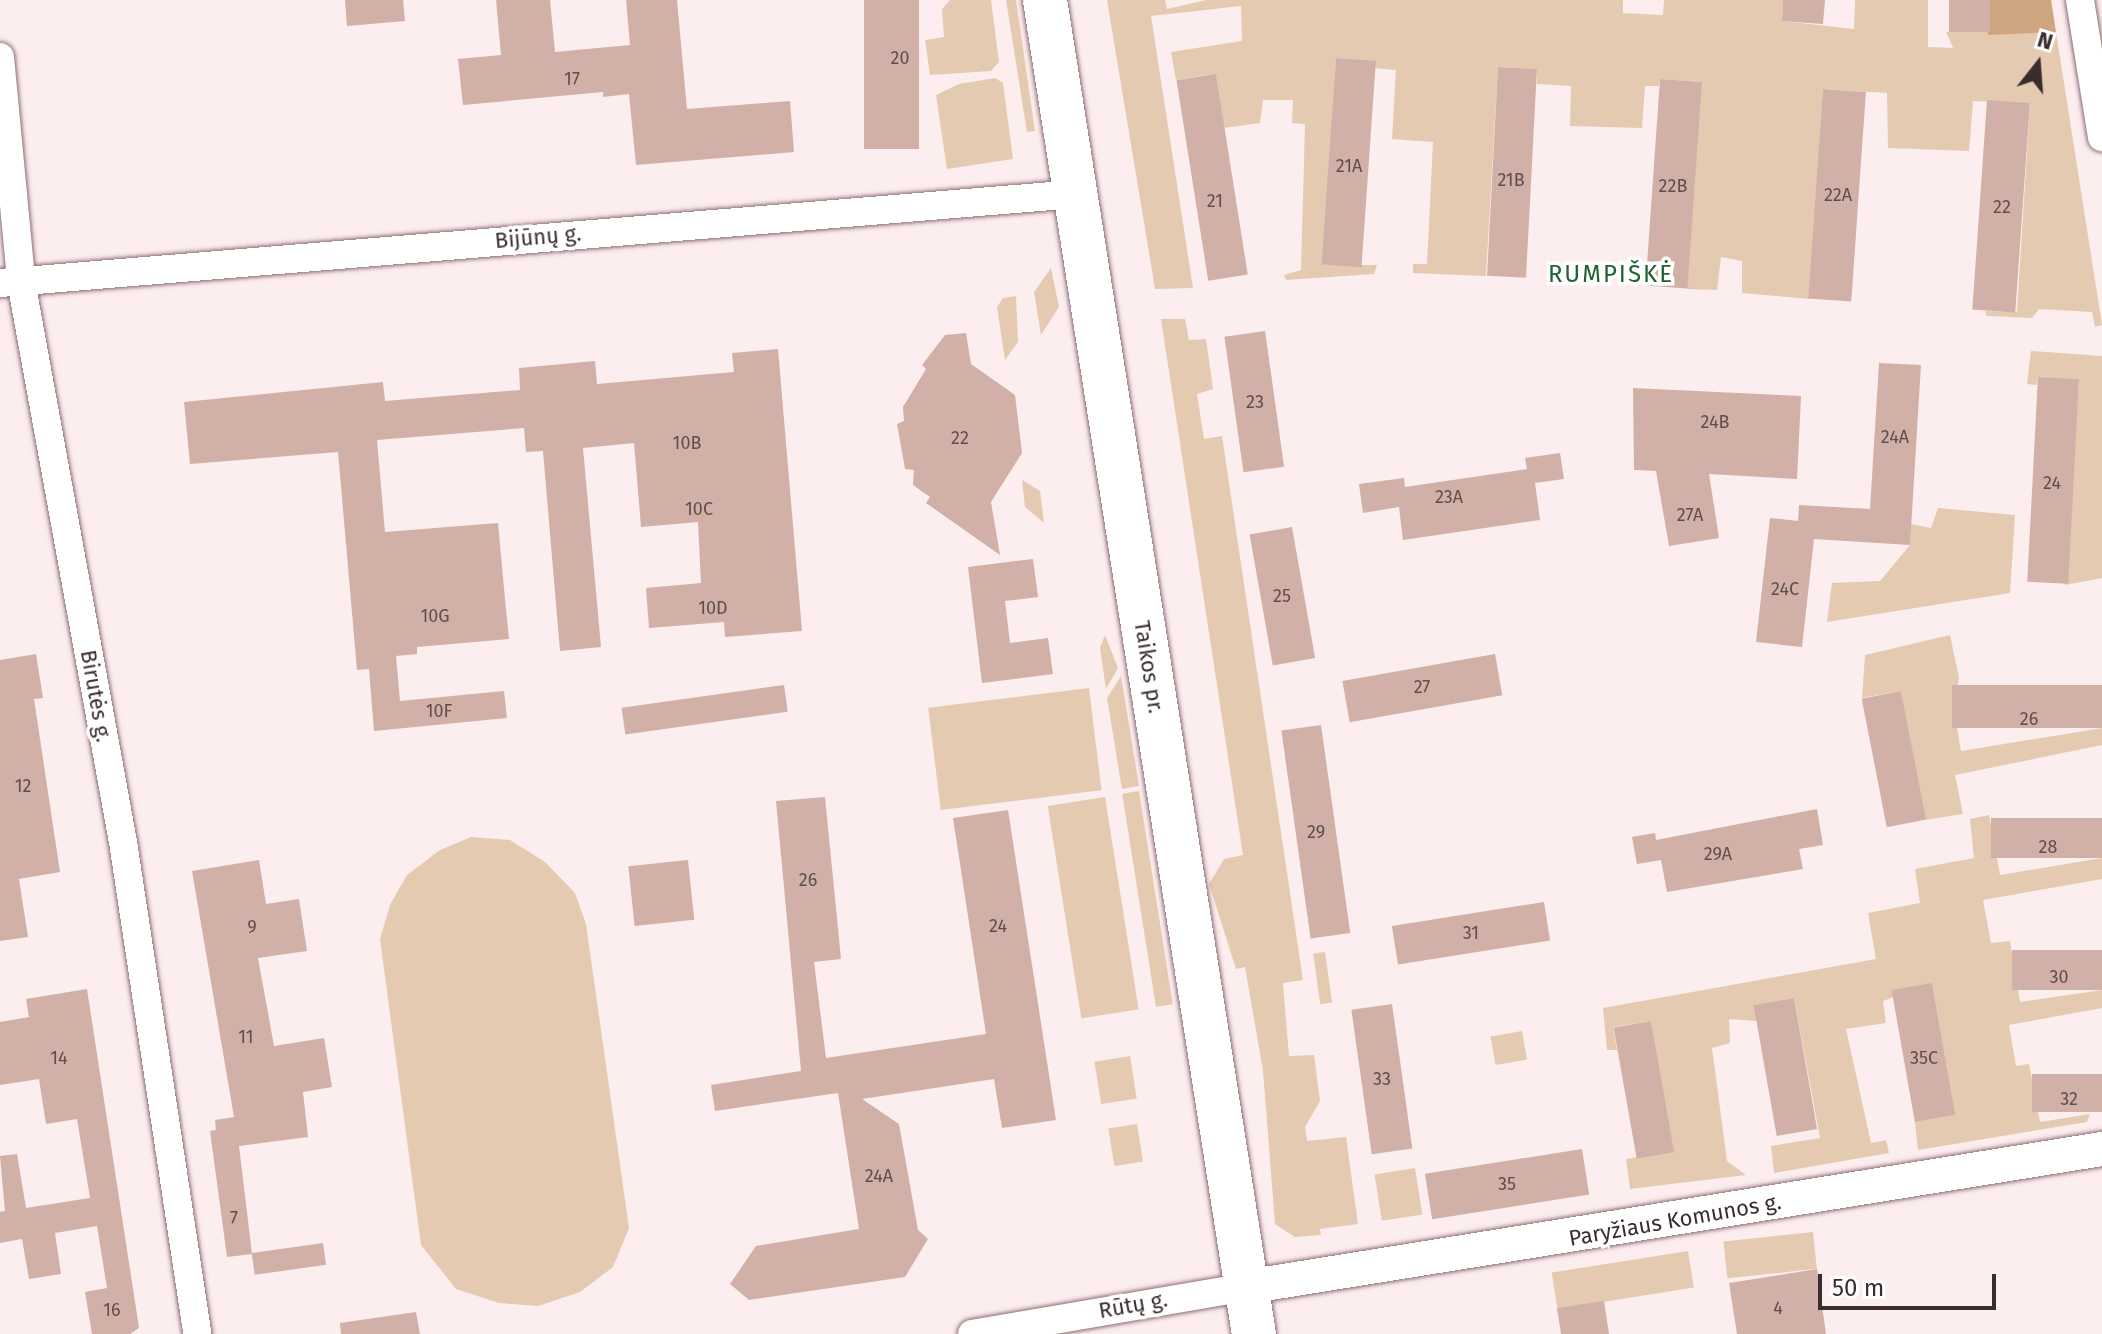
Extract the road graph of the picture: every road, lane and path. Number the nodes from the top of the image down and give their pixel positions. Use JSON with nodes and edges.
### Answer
{"nodes":[{"id":1,"x":1045,"y":0,"type":"edge"},
{"id":2,"x":2080,"y":0,"type":"edge"},
{"id":3,"x":0,"y":57,"type":"edge"},
{"id":4,"x":2101,"y":120,"type":"edge"},
{"id":5,"x":1075,"y":194,"type":"junction"},
{"id":6,"x":11,"y":282,"type":"edge"},
{"id":7,"x":2102,"y":1149,"type":"edge"},
{"id":8,"x":1246,"y":1287,"type":"junction"},
{"id":9,"x":197,"y":1334,"type":"edge"},
{"id":10,"x":972,"y":1334,"type":"edge"},
{"id":11,"x":1254,"y":1334,"type":"edge"}],
"edges":[{"from":1,"to":5,"type":"main road","name":"Taikos pr."},
{"from":2,"to":4,"type":"street"},
{"from":3,"to":6,"type":"street","name":"Birutės g."},
{"from":5,"to":6,"type":"street","name":"Bijūnų g."},
{"from":5,"to":8,"type":"main road","name":"Taikos pr."},
{"from":6,"to":9,"type":"street","name":"Birutės g."},
{"from":7,"to":8,"type":"street","name":"Paryžiaus Komunos g."},
{"from":8,"to":10,"type":"street","name":"Rūtų g."},
{"from":8,"to":11,"type":"main road","name":"Taikos pr."}]}
